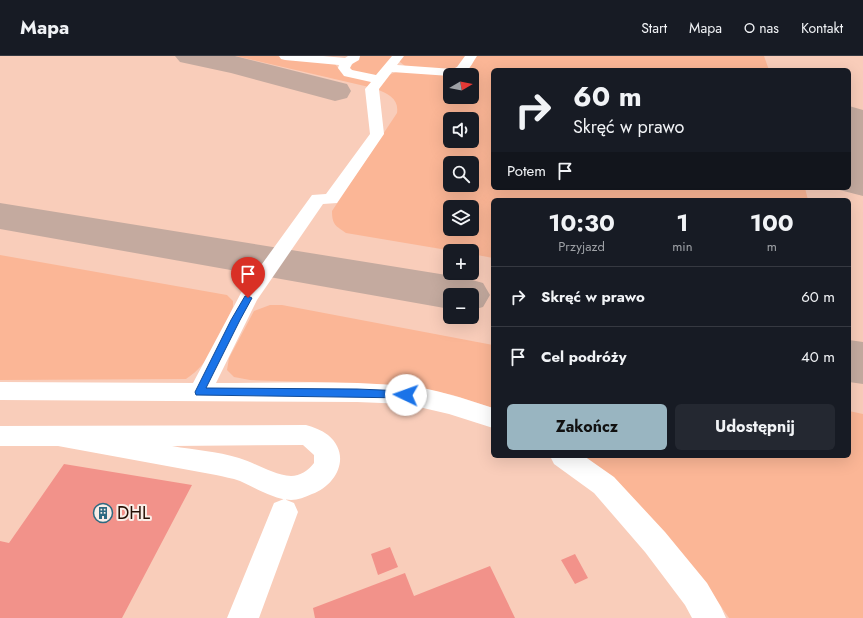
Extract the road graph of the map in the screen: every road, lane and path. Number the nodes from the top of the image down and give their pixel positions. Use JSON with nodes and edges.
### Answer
{"nodes":[{"id":1,"x":285,"y":56,"type":"edge"},
{"id":2,"x":398,"y":56,"type":"edge"},
{"id":3,"x":471,"y":56,"type":"edge"},
{"id":4,"x":351,"y":59,"type":"edge"},
{"id":5,"x":385,"y":74,"type":"junction"},
{"id":6,"x":0,"y":391,"type":"edge"},
{"id":7,"x":200,"y":392,"type":"junction"},
{"id":8,"x":491,"y":417,"type":"edge"},
{"id":9,"x":0,"y":436,"type":"edge"},
{"id":10,"x":59,"y":436,"type":"junction"},
{"id":11,"x":566,"y":458,"type":"edge"},
{"id":12,"x":284,"y":512,"type":"dead end"},
{"id":13,"x":243,"y":618,"type":"edge"},
{"id":14,"x":710,"y":618,"type":"edge"}],
"edges":[{"from":1,"to":4,"type":"lane"},
{"from":2,"to":5,"type":"lane"},
{"from":3,"to":5,"type":"lane"},
{"from":4,"to":5,"type":"lane"},
{"from":5,"to":7,"type":"lane"},
{"from":6,"to":7,"type":"lane"},
{"from":7,"to":8,"type":"lane"},
{"from":9,"to":10,"type":"lane"},
{"from":10,"to":10,"type":"lane"},
{"from":11,"to":14,"type":"lane"},
{"from":12,"to":13,"type":"lane"}]}
